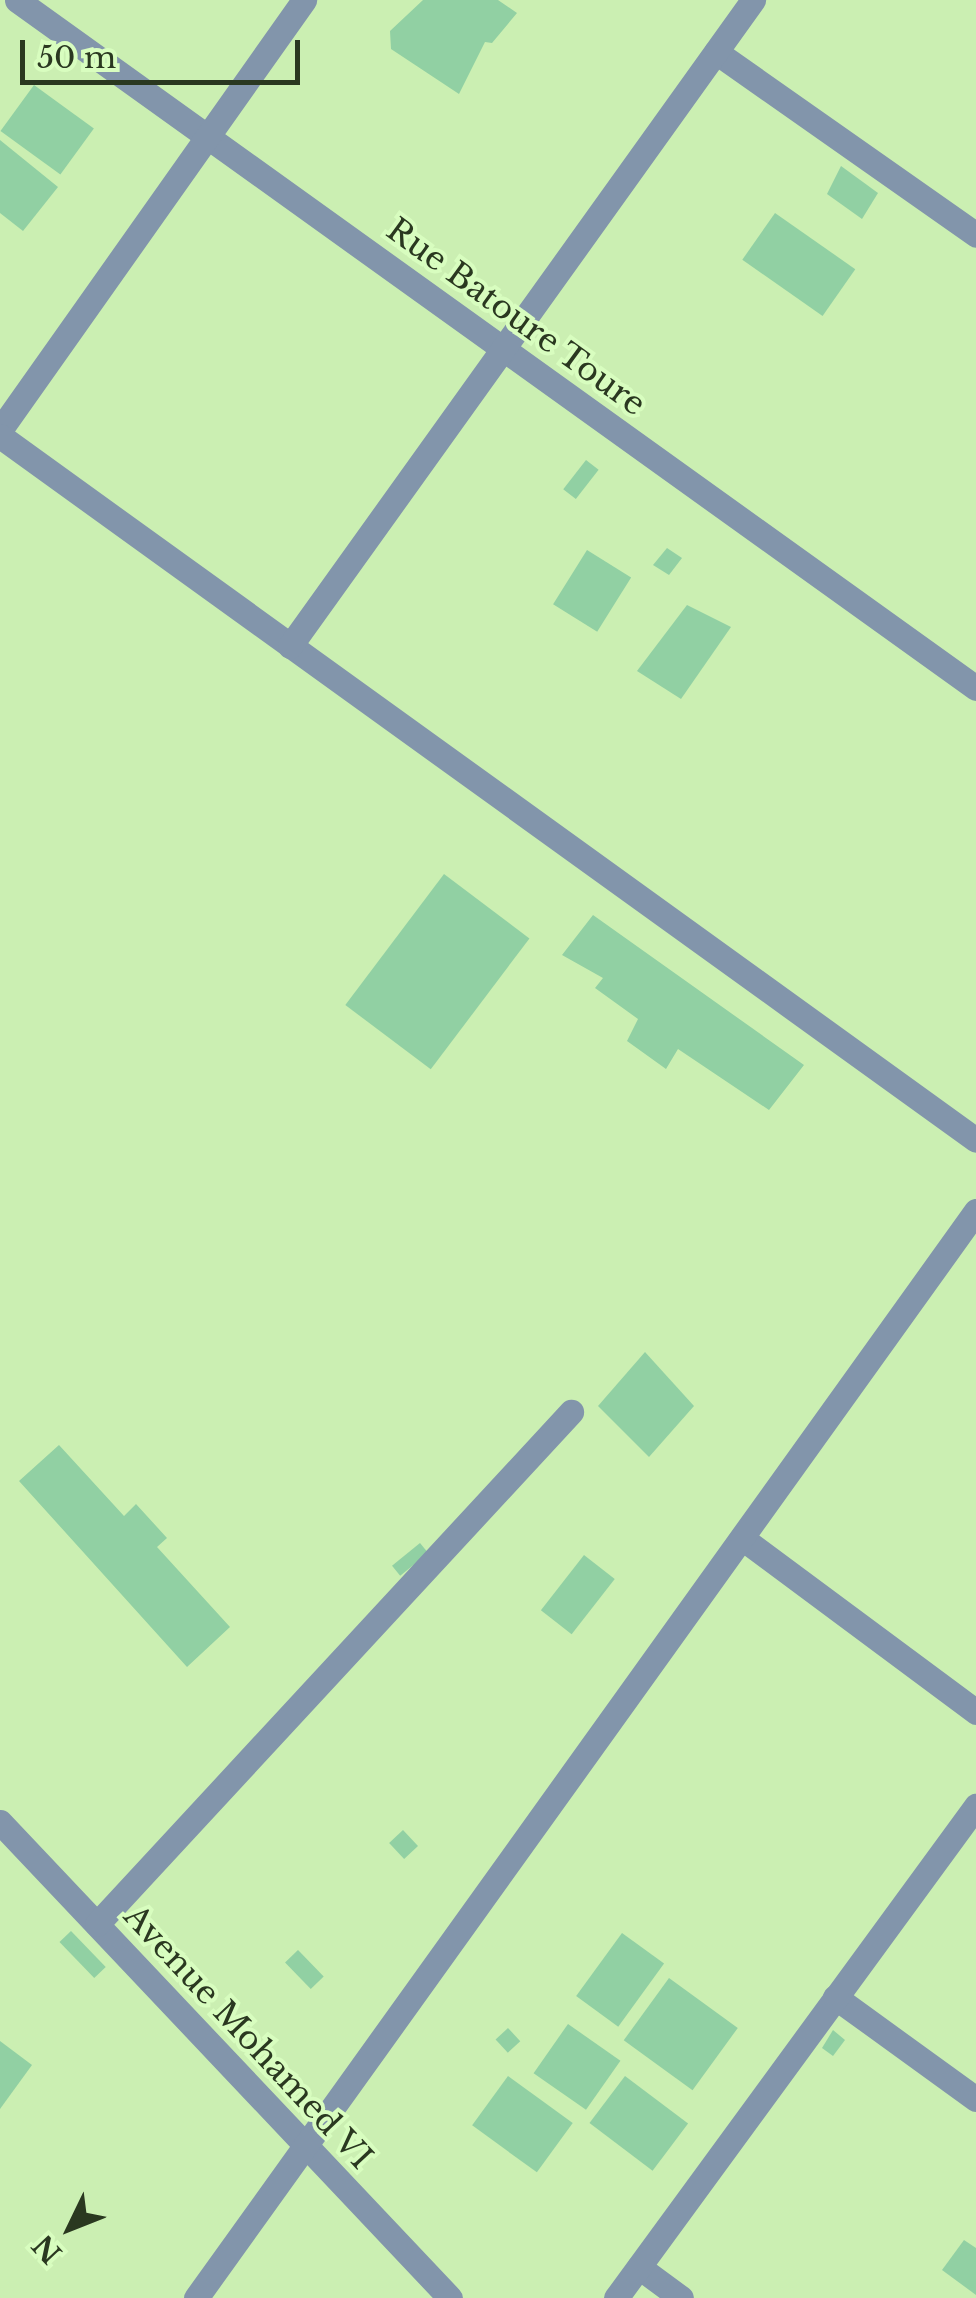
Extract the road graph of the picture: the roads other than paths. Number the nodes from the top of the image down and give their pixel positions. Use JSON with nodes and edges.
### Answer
{"nodes":[{"id":1,"x":17,"y":0,"type":"edge"},
{"id":2,"x":304,"y":0,"type":"edge"},
{"id":3,"x":753,"y":0,"type":"edge"},
{"id":4,"x":716,"y":52,"type":"junction"},
{"id":5,"x":208,"y":136,"type":"junction"},
{"id":6,"x":976,"y":235,"type":"edge"},
{"id":7,"x":503,"y":348,"type":"junction"},
{"id":8,"x":0,"y":433,"type":"edge"},
{"id":9,"x":290,"y":646,"type":"junction"},
{"id":10,"x":976,"y":688,"type":"edge"},
{"id":11,"x":976,"y":1140,"type":"edge"},
{"id":12,"x":976,"y":1211,"type":"edge"},
{"id":13,"x":572,"y":1412,"type":"dead end"},
{"id":14,"x":742,"y":1538,"type":"junction"},
{"id":15,"x":976,"y":1712,"type":"edge"},
{"id":16,"x":976,"y":1806,"type":"edge"},
{"id":17,"x":0,"y":1822,"type":"edge"},
{"id":18,"x":97,"y":1924,"type":"junction"},
{"id":19,"x":836,"y":1997,"type":"junction"},
{"id":20,"x":976,"y":2098,"type":"edge"},
{"id":21,"x":306,"y":2146,"type":"junction"},
{"id":22,"x":639,"y":2268,"type":"junction"},
{"id":23,"x":196,"y":2298,"type":"edge"},
{"id":24,"x":450,"y":2298,"type":"edge"},
{"id":25,"x":616,"y":2298,"type":"edge"},
{"id":26,"x":682,"y":2298,"type":"edge"}],
"edges":[{"from":1,"to":5,"type":"street","name":"Rue Batoure Toure"},
{"from":2,"to":5,"type":"street"},
{"from":3,"to":4,"type":"street"},
{"from":4,"to":6,"type":"street"},
{"from":4,"to":7,"type":"street"},
{"from":5,"to":7,"type":"street","name":"Rue Batoure Toure"},
{"from":5,"to":8,"type":"street"},
{"from":7,"to":9,"type":"street"},
{"from":7,"to":10,"type":"street","name":"Rue Batoure Toure"},
{"from":8,"to":9,"type":"street"},
{"from":9,"to":11,"type":"street"},
{"from":12,"to":14,"type":"street"},
{"from":13,"to":18,"type":"street"},
{"from":14,"to":15,"type":"street"},
{"from":14,"to":21,"type":"street"},
{"from":16,"to":19,"type":"street"},
{"from":17,"to":18,"type":"street","name":"Avenue Mohamed VI"},
{"from":18,"to":21,"type":"street","name":"Avenue Mohamed VI"},
{"from":19,"to":20,"type":"street"},
{"from":19,"to":22,"type":"street"},
{"from":21,"to":23,"type":"street"},
{"from":21,"to":24,"type":"street","name":"Avenue Mohamed VI"},
{"from":22,"to":25,"type":"street"},
{"from":22,"to":26,"type":"street"}]}
